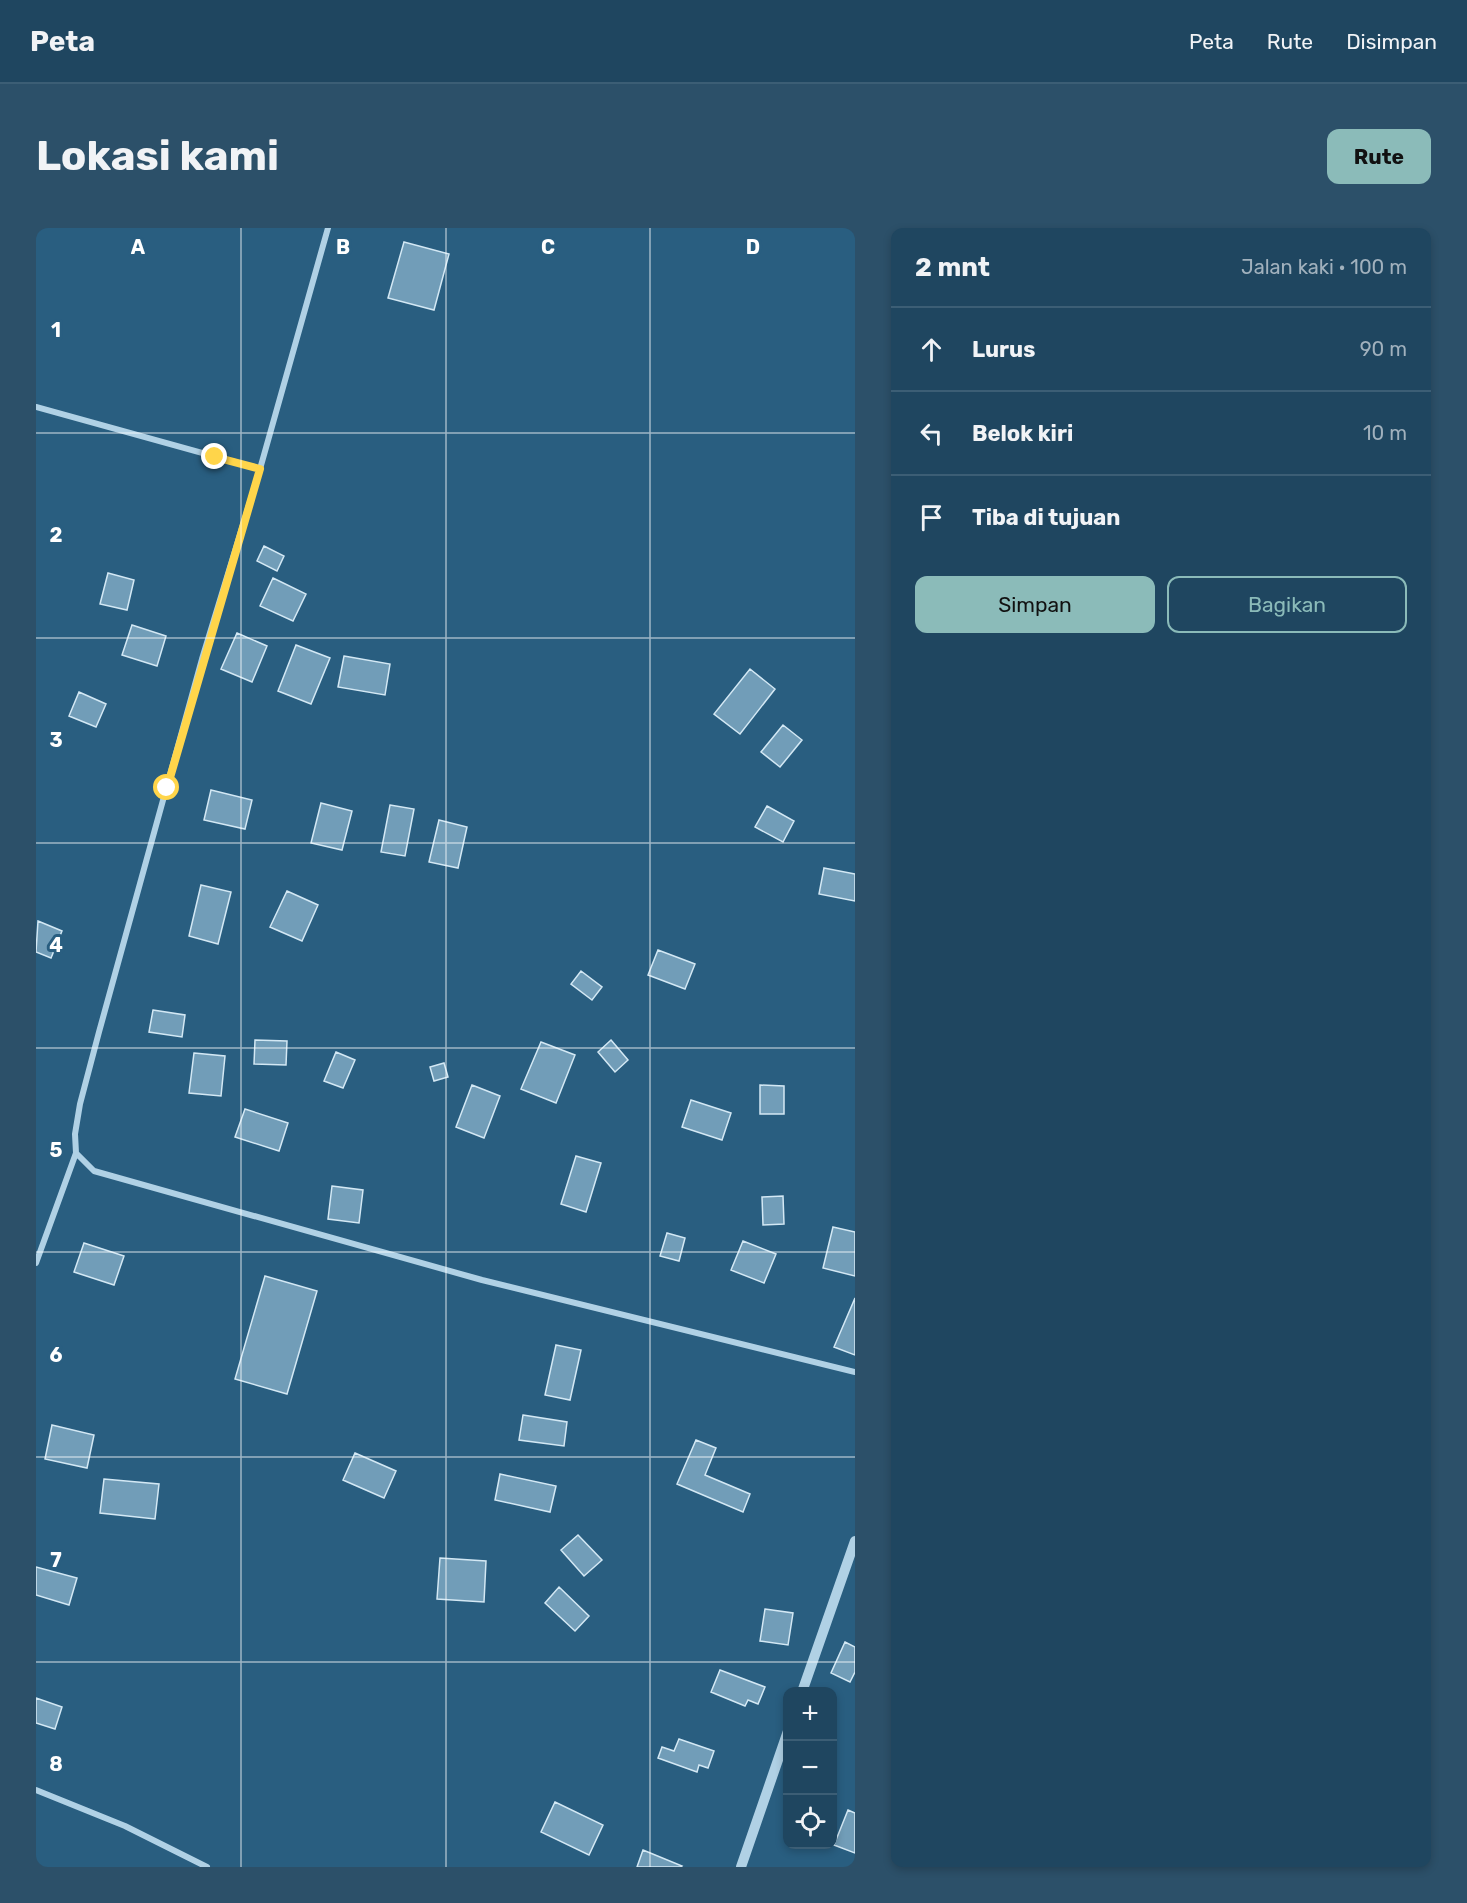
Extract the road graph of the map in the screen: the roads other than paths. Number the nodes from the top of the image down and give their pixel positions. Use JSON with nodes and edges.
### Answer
{"nodes":[{"id":1,"x":328,"y":228,"type":"edge"},
{"id":2,"x":36,"y":407,"type":"edge"},
{"id":3,"x":260,"y":469,"type":"junction"},
{"id":4,"x":76,"y":1154,"type":"junction"},
{"id":5,"x":36,"y":1263,"type":"edge"},
{"id":6,"x":855,"y":1372,"type":"edge"},
{"id":7,"x":855,"y":1541,"type":"edge"},
{"id":8,"x":803,"y":1687,"type":"edge"},
{"id":9,"x":785,"y":1741,"type":"edge"},
{"id":10,"x":36,"y":1790,"type":"edge"},
{"id":11,"x":207,"y":1867,"type":"edge"},
{"id":12,"x":741,"y":1867,"type":"edge"}],
"edges":[{"from":1,"to":3,"type":"street"},
{"from":2,"to":3,"type":"street"},
{"from":3,"to":4,"type":"street"},
{"from":4,"to":5,"type":"street"},
{"from":4,"to":6,"type":"street"},
{"from":7,"to":8,"type":"street"},
{"from":9,"to":12,"type":"street"},
{"from":10,"to":11,"type":"street"}]}
